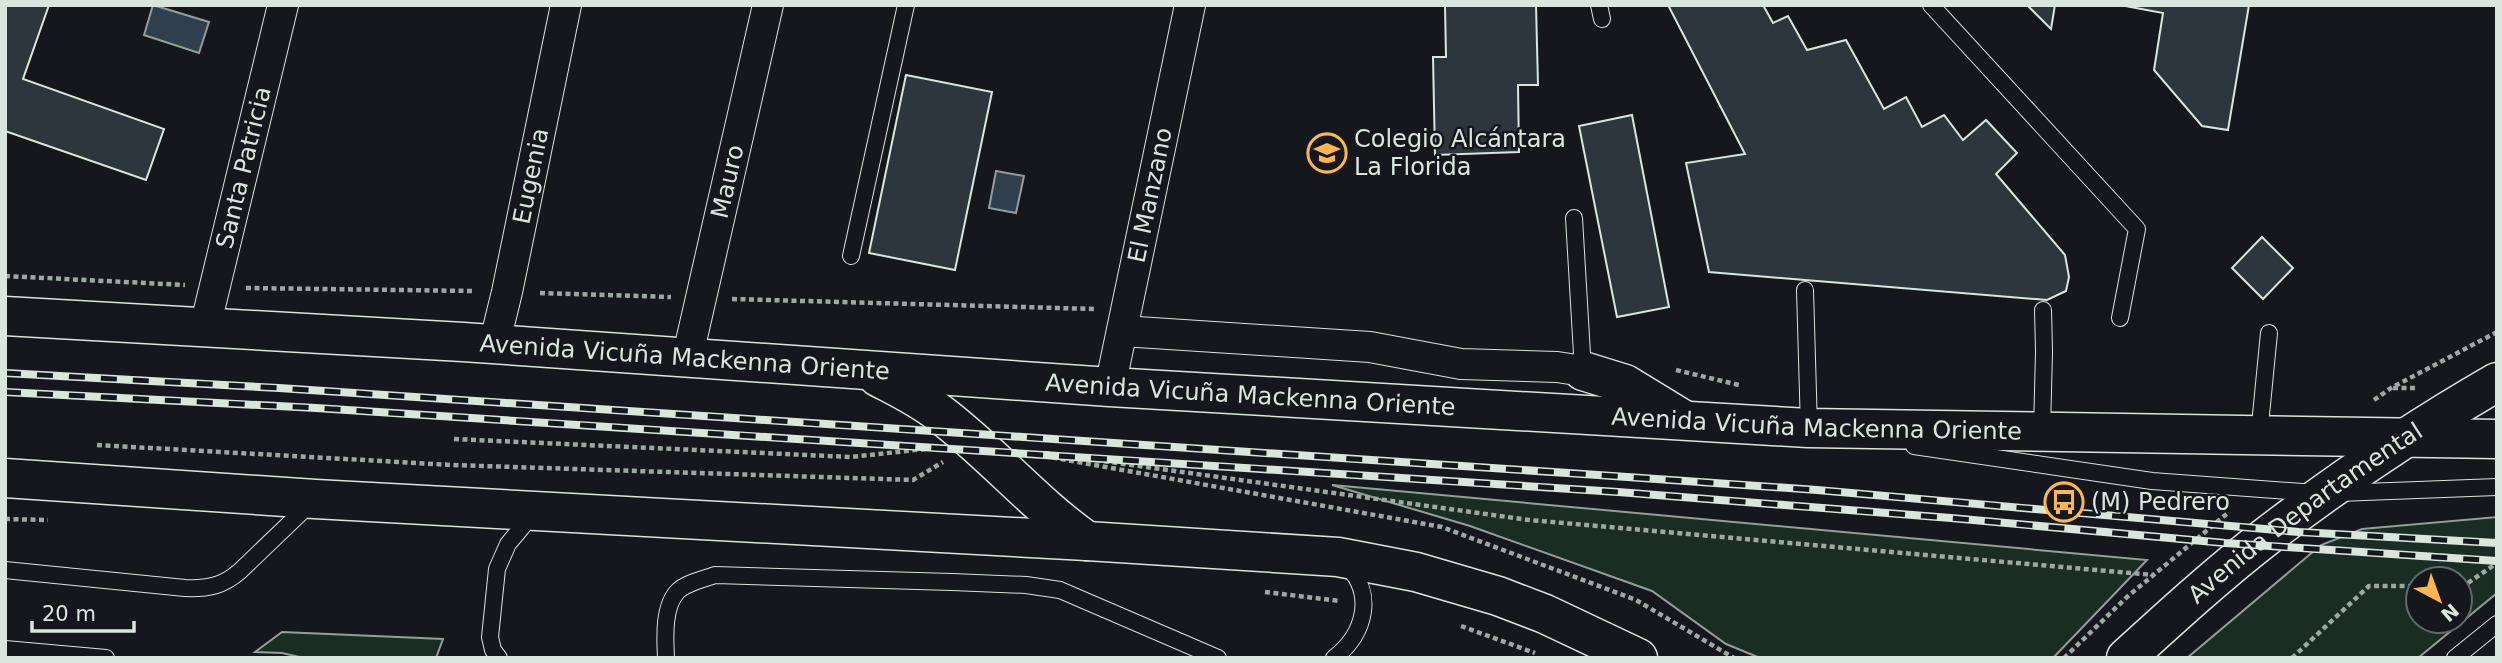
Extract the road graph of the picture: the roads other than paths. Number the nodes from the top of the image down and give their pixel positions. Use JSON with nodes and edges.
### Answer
{"nodes":[{"id":1,"x":283,"y":5,"type":"edge"},
{"id":2,"x":566,"y":5,"type":"edge"},
{"id":3,"x":768,"y":5,"type":"edge"},
{"id":4,"x":906,"y":5,"type":"edge"},
{"id":5,"x":1190,"y":5,"type":"edge"},
{"id":6,"x":1931,"y":5,"type":"edge"},
{"id":7,"x":1574,"y":218,"type":"dead end"},
{"id":8,"x":851,"y":256,"type":"dead end"},
{"id":9,"x":1805,"y":289,"type":"dead end"},
{"id":10,"x":2043,"y":310,"type":"dead end"},
{"id":11,"x":5,"y":316,"type":"edge"},
{"id":12,"x":2120,"y":318,"type":"dead end"},
{"id":13,"x":205,"y":327,"type":"junction"},
{"id":14,"x":1122,"y":331,"type":"junction"},
{"id":15,"x":2269,"y":333,"type":"dead end"},
{"id":16,"x":494,"y":345,"type":"junction"},
{"id":17,"x":687,"y":359,"type":"junction"},
{"id":18,"x":867,"y":371,"type":"junction"},
{"id":19,"x":1583,"y":371,"type":"junction"},
{"id":20,"x":2497,"y":382,"type":"edge"},
{"id":21,"x":1110,"y":387,"type":"junction"},
{"id":22,"x":1688,"y":422,"type":"junction"},
{"id":23,"x":1808,"y":428,"type":"junction"},
{"id":24,"x":2042,"y":430,"type":"junction"},
{"id":25,"x":2259,"y":436,"type":"junction"},
{"id":26,"x":2412,"y":436,"type":"junction"},
{"id":27,"x":2497,"y":439,"type":"edge"},
{"id":28,"x":5,"y":478,"type":"edge"},
{"id":29,"x":2497,"y":487,"type":"edge"},
{"id":30,"x":2325,"y":493,"type":"junction"},
{"id":31,"x":315,"y":499,"type":"junction"},
{"id":32,"x":538,"y":510,"type":"junction"},
{"id":33,"x":1087,"y":541,"type":"junction"},
{"id":34,"x":1338,"y":557,"type":"junction"},
{"id":35,"x":5,"y":570,"type":"edge"},
{"id":36,"x":2497,"y":624,"type":"edge"},
{"id":37,"x":5,"y":649,"type":"edge"},
{"id":38,"x":106,"y":658,"type":"edge"},
{"id":39,"x":499,"y":658,"type":"edge"},
{"id":40,"x":666,"y":658,"type":"edge"},
{"id":41,"x":1219,"y":658,"type":"edge"},
{"id":42,"x":1334,"y":658,"type":"edge"},
{"id":43,"x":1638,"y":658,"type":"edge"},
{"id":44,"x":2126,"y":658,"type":"edge"},
{"id":45,"x":2455,"y":658,"type":"edge"}],
"edges":[{"from":1,"to":13,"type":"street","name":"Santa Patricia"},
{"from":2,"to":16,"type":"street","name":"Eugenia"},
{"from":3,"to":17,"type":"street","name":"Mauro"},
{"from":4,"to":8,"type":"lane"},
{"from":5,"to":14,"type":"street","name":"El Manzano"},
{"from":6,"to":12,"type":"lane"},
{"from":7,"to":19,"type":"lane"},
{"from":9,"to":23,"type":"lane"},
{"from":10,"to":24,"type":"lane"},
{"from":11,"to":13,"type":"main road","name":"Avenida Vicuña Mackenna Oriente"},
{"from":13,"to":16,"type":"main road","name":"Avenida Vicuña Mackenna Oriente"},
{"from":14,"to":19,"type":"street","name":"Avenida Vicuña Mackenna Oriente"},
{"from":14,"to":21,"type":"street","name":"El Manzano"},
{"from":15,"to":25,"type":"lane"},
{"from":16,"to":17,"type":"main road","name":"Avenida Vicuña Mackenna Oriente"},
{"from":17,"to":18,"type":"main road","name":"Avenida Vicuña Mackenna Oriente"},
{"from":18,"to":21,"type":"main road","name":"Avenida Vicuña Mackenna Oriente"},
{"from":18,"to":33,"type":"main road"},
{"from":19,"to":22,"type":"main road"},
{"from":20,"to":26,"type":"main road","name":"Avenida Departamental"},
{"from":21,"to":22,"type":"main road","name":"Avenida Vicuña Mackenna Oriente"},
{"from":22,"to":23,"type":"main road","name":"Avenida Vicuña Mackenna Oriente"},
{"from":23,"to":24,"type":"main road","name":"Avenida Vicuña Mackenna Oriente"},
{"from":23,"to":30,"type":"lane"},
{"from":24,"to":25,"type":"main road","name":"Avenida Vicuña Mackenna Oriente"},
{"from":25,"to":26,"type":"main road","name":"Avenida Vicuña Mackenna Oriente"},
{"from":26,"to":27,"type":"main road","name":"Avenida Vicuña Mackenna Oriente"},
{"from":26,"to":30,"type":"main road","name":"Avenida Departamental"},
{"from":28,"to":31,"type":"main road"},
{"from":29,"to":30,"type":"lane"},
{"from":30,"to":44,"type":"main road","name":"Avenida Departamental"},
{"from":31,"to":32,"type":"main road"},
{"from":31,"to":35,"type":"lane"},
{"from":32,"to":33,"type":"main road"},
{"from":32,"to":39,"type":"lane"},
{"from":33,"to":34,"type":"main road"},
{"from":34,"to":42,"type":"lane"},
{"from":34,"to":43,"type":"main road"},
{"from":36,"to":45,"type":"lane"},
{"from":37,"to":38,"type":"lane"},
{"from":40,"to":41,"type":"lane"}]}
